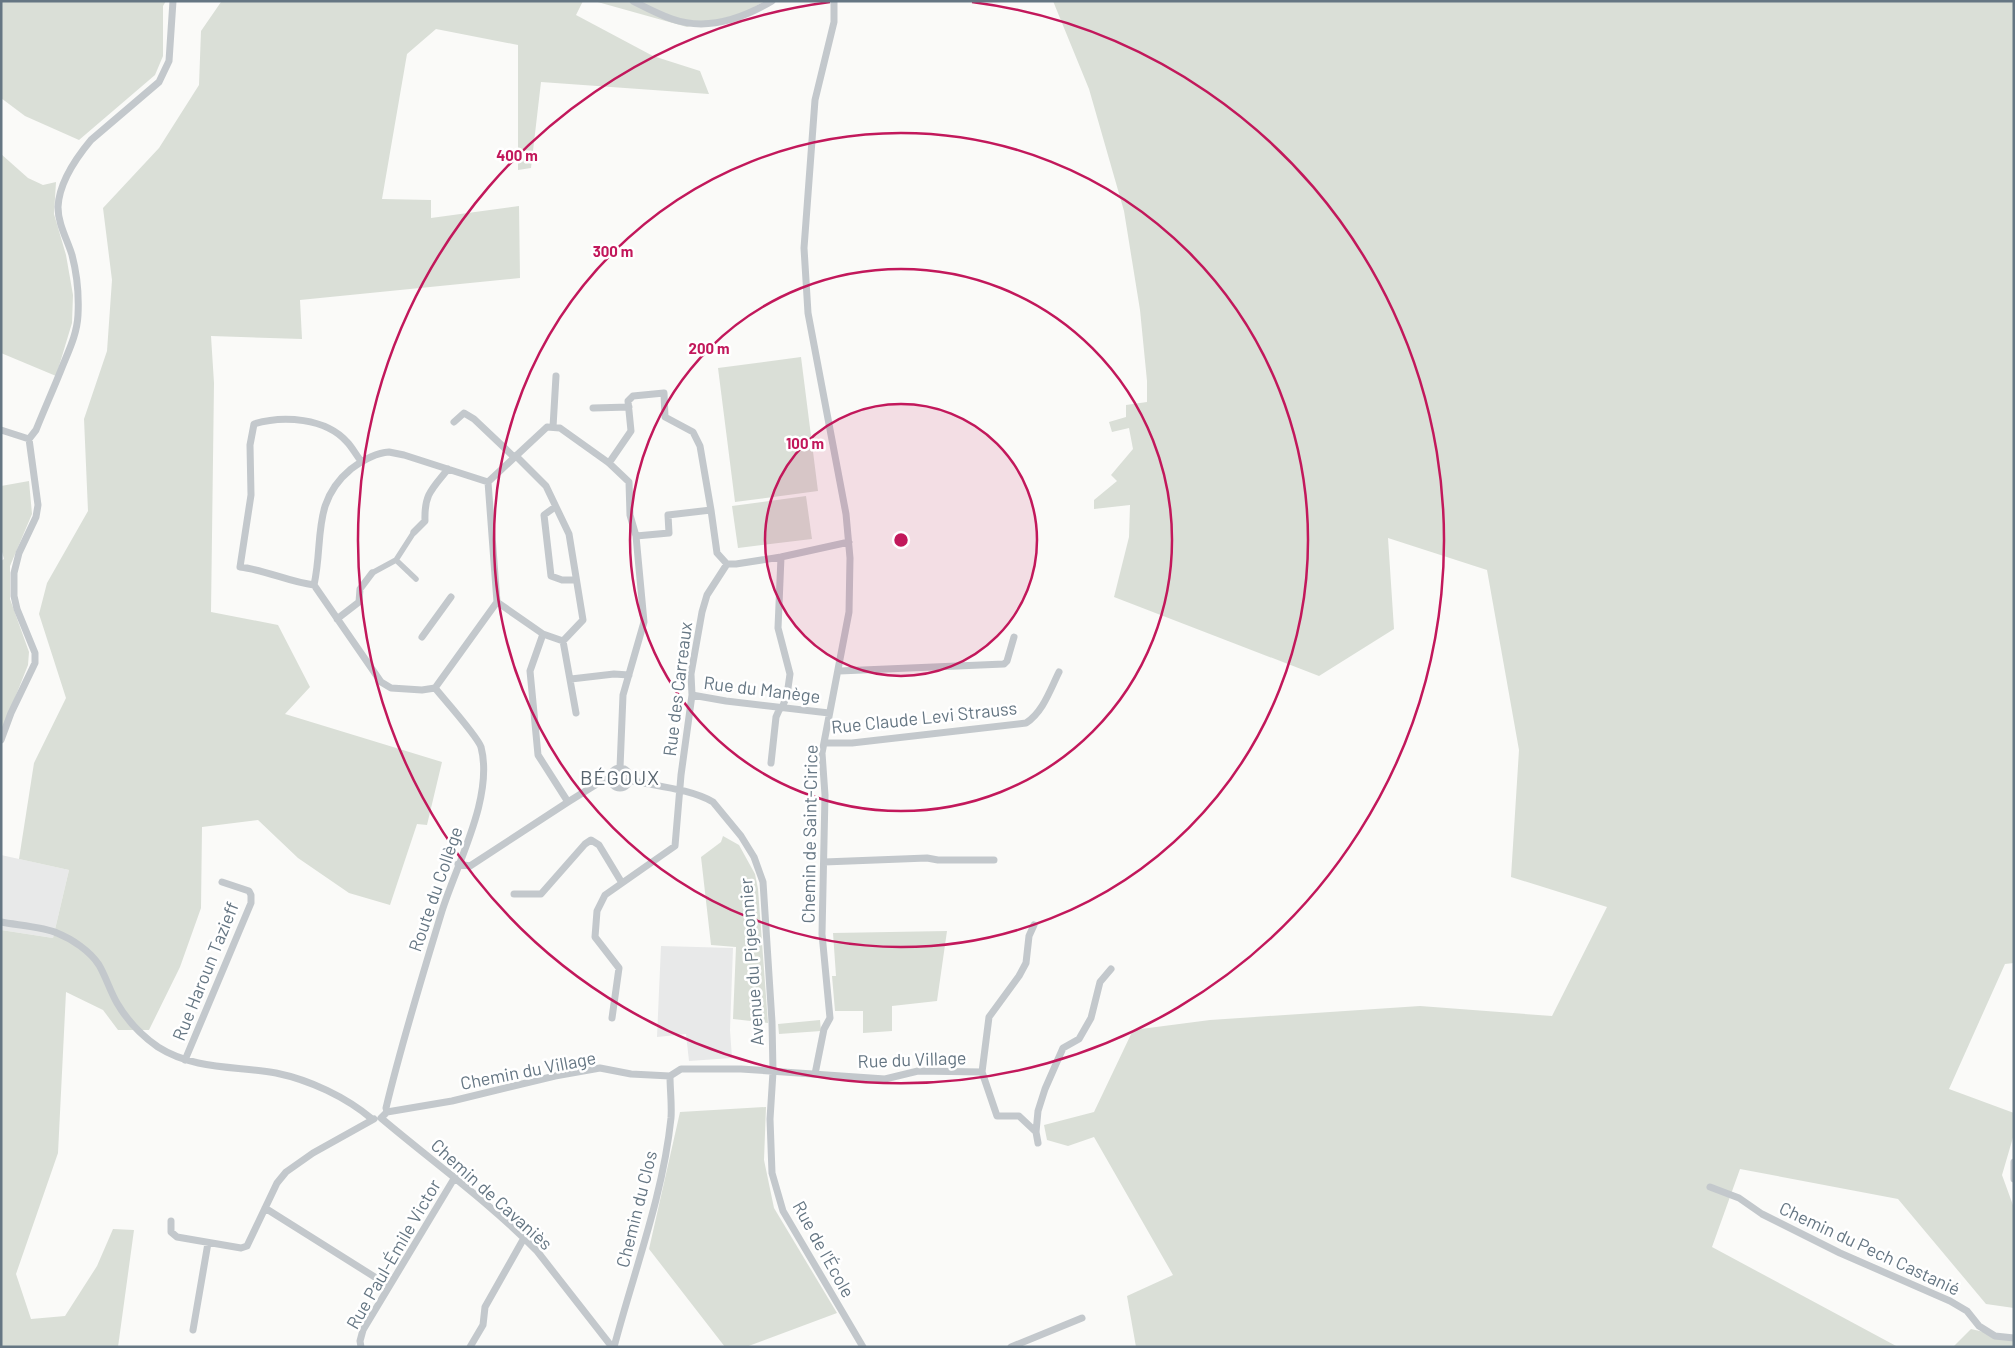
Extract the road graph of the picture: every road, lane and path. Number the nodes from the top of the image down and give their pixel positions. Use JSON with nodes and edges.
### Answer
{"nodes":[{"id":1,"x":173,"y":1,"type":"edge"},
{"id":2,"x":633,"y":1,"type":"edge"},
{"id":3,"x":772,"y":1,"type":"edge"},
{"id":4,"x":834,"y":1,"type":"edge"},
{"id":5,"x":556,"y":376,"type":"dead end"},
{"id":6,"x":629,"y":407,"type":"junction"},
{"id":7,"x":593,"y":408,"type":"dead end"},
{"id":8,"x":454,"y":422,"type":"dead end"},
{"id":9,"x":553,"y":427,"type":"junction"},
{"id":10,"x":1,"y":430,"type":"edge"},
{"id":11,"x":29,"y":439,"type":"junction"},
{"id":12,"x":515,"y":456,"type":"junction"},
{"id":13,"x":361,"y":461,"type":"junction"},
{"id":14,"x":609,"y":463,"type":"junction"},
{"id":15,"x":448,"y":469,"type":"junction"},
{"id":16,"x":488,"y":482,"type":"junction"},
{"id":17,"x":555,"y":507,"type":"junction"},
{"id":18,"x":711,"y":510,"type":"junction"},
{"id":19,"x":414,"y":532,"type":"joint"},
{"id":20,"x":636,"y":536,"type":"junction"},
{"id":21,"x":849,"y":542,"type":"junction"},
{"id":22,"x":781,"y":557,"type":"junction"},
{"id":23,"x":396,"y":560,"type":"junction"},
{"id":24,"x":727,"y":564,"type":"junction"},
{"id":25,"x":372,"y":573,"type":"joint"},
{"id":26,"x":416,"y":579,"type":"dead end"},
{"id":27,"x":575,"y":580,"type":"junction"},
{"id":28,"x":314,"y":585,"type":"junction"},
{"id":29,"x":451,"y":597,"type":"dead end"},
{"id":30,"x":497,"y":602,"type":"junction"},
{"id":31,"x":337,"y":619,"type":"junction"},
{"id":32,"x":543,"y":634,"type":"junction"},
{"id":33,"x":422,"y":637,"type":"dead end"},
{"id":34,"x":1014,"y":637,"type":"dead end"},
{"id":35,"x":563,"y":641,"type":"junction"},
{"id":36,"x":839,"y":671,"type":"junction"},
{"id":37,"x":1059,"y":672,"type":"dead end"},
{"id":38,"x":629,"y":675,"type":"junction"},
{"id":39,"x":571,"y":679,"type":"junction"},
{"id":40,"x":435,"y":688,"type":"junction"},
{"id":41,"x":692,"y":695,"type":"junction"},
{"id":42,"x":781,"y":708,"type":"junction"},
{"id":43,"x":829,"y":712,"type":"junction"},
{"id":44,"x":576,"y":713,"type":"dead end"},
{"id":45,"x":1,"y":740,"type":"edge"},
{"id":46,"x":824,"y":743,"type":"junction"},
{"id":47,"x":771,"y":763,"type":"dead end"},
{"id":48,"x":620,"y":768,"type":"junction"},
{"id":49,"x":610,"y":778,"type":"junction"},
{"id":50,"x":629,"y":780,"type":"junction"},
{"id":51,"x":681,"y":791,"type":"junction"},
{"id":52,"x":568,"y":802,"type":"junction"},
{"id":53,"x":994,"y":860,"type":"dead end"},
{"id":54,"x":824,"y":862,"type":"junction"},
{"id":55,"x":458,"y":864,"type":"junction"},
{"id":56,"x":222,"y":882,"type":"dead end"},
{"id":57,"x":622,"y":883,"type":"junction"},
{"id":58,"x":514,"y":894,"type":"dead end"},
{"id":59,"x":1,"y":922,"type":"edge"},
{"id":60,"x":1034,"y":925,"type":"dead end"},
{"id":61,"x":1110,"y":969,"type":"dead end"},
{"id":62,"x":612,"y":1018,"type":"dead end"},
{"id":63,"x":185,"y":1060,"type":"junction"},
{"id":64,"x":773,"y":1072,"type":"junction"},
{"id":65,"x":982,"y":1072,"type":"junction"},
{"id":66,"x":815,"y":1074,"type":"junction"},
{"id":67,"x":670,"y":1076,"type":"junction"},
{"id":68,"x":387,"y":1112,"type":"junction"},
{"id":69,"x":381,"y":1118,"type":"junction"},
{"id":70,"x":372,"y":1119,"type":"junction"},
{"id":71,"x":1036,"y":1132,"type":"junction"},
{"id":72,"x":1038,"y":1143,"type":"dead end"},
{"id":73,"x":2014,"y":1162,"type":"edge"},
{"id":74,"x":455,"y":1177,"type":"junction"},
{"id":75,"x":2014,"y":1179,"type":"edge"},
{"id":76,"x":1710,"y":1187,"type":"dead end"},
{"id":77,"x":265,"y":1208,"type":"junction"},
{"id":78,"x":171,"y":1221,"type":"dead end"},
{"id":79,"x":524,"y":1238,"type":"junction"},
{"id":80,"x":208,"y":1243,"type":"junction"},
{"id":81,"x":389,"y":1286,"type":"junction"},
{"id":82,"x":1082,"y":1318,"type":"dead end"},
{"id":83,"x":193,"y":1330,"type":"dead end"},
{"id":84,"x":2014,"y":1338,"type":"edge"},
{"id":85,"x":360,"y":1347,"type":"edge"},
{"id":86,"x":470,"y":1347,"type":"edge"},
{"id":87,"x":613,"y":1347,"type":"edge"},
{"id":88,"x":862,"y":1347,"type":"edge"},
{"id":89,"x":1010,"y":1347,"type":"edge"}],
"edges":[{"from":1,"to":11,"type":"street"},
{"from":2,"to":3,"type":"street"},
{"from":4,"to":21,"type":"street","name":"Chemin de Saint-Cirice"},
{"from":5,"to":9,"type":"street"},
{"from":6,"to":7,"type":"street"},
{"from":6,"to":14,"type":"street"},
{"from":6,"to":18,"type":"street"},
{"from":8,"to":12,"type":"street"},
{"from":9,"to":12,"type":"street"},
{"from":9,"to":14,"type":"street"},
{"from":10,"to":11,"type":"street"},
{"from":11,"to":45,"type":"street"},
{"from":12,"to":16,"type":"street"},
{"from":12,"to":17,"type":"street"},
{"from":13,"to":15,"type":"street"},
{"from":13,"to":28,"type":"street"},
{"from":13,"to":28,"type":"street"},
{"from":14,"to":20,"type":"street"},
{"from":15,"to":16,"type":"street"},
{"from":15,"to":19,"type":"street"},
{"from":16,"to":30,"type":"street"},
{"from":17,"to":27,"type":"street"},
{"from":17,"to":27,"type":"street"},
{"from":18,"to":20,"type":"street"},
{"from":18,"to":24,"type":"street"},
{"from":19,"to":23,"type":"street"},
{"from":20,"to":38,"type":"street"},
{"from":21,"to":22,"type":"street"},
{"from":21,"to":36,"type":"street","name":"Chemin de Saint-Cirice"},
{"from":22,"to":24,"type":"street"},
{"from":22,"to":42,"type":"street"},
{"from":23,"to":25,"type":"street"},
{"from":23,"to":26,"type":"street"},
{"from":24,"to":41,"type":"street","name":"Rue des Carreaux"},
{"from":25,"to":31,"type":"street"},
{"from":27,"to":35,"type":"street"},
{"from":28,"to":31,"type":"street"},
{"from":29,"to":33,"type":"street"},
{"from":30,"to":32,"type":"street"},
{"from":30,"to":40,"type":"street"},
{"from":31,"to":40,"type":"street"},
{"from":32,"to":35,"type":"street"},
{"from":32,"to":52,"type":"street"},
{"from":34,"to":36,"type":"street"},
{"from":35,"to":39,"type":"street"},
{"from":36,"to":43,"type":"street","name":"Chemin de Saint-Cirice"},
{"from":37,"to":46,"type":"street","name":"Rue Claude Levi Strauss"},
{"from":38,"to":39,"type":"street"},
{"from":38,"to":48,"type":"street"},
{"from":39,"to":44,"type":"street"},
{"from":40,"to":55,"type":"street","name":"Route du Collège"},
{"from":41,"to":42,"type":"street","name":"Rue du Manège"},
{"from":41,"to":51,"type":"street","name":"Rue des Carreaux"},
{"from":42,"to":43,"type":"street","name":"Rue du Manège"},
{"from":42,"to":47,"type":"street"},
{"from":43,"to":46,"type":"street","name":"Chemin de Saint-Cirice"},
{"from":46,"to":54,"type":"street","name":"Chemin de Saint-Cirice"},
{"from":48,"to":49,"type":"street"},
{"from":48,"to":50,"type":"street"},
{"from":49,"to":50,"type":"street"},
{"from":49,"to":52,"type":"street"},
{"from":50,"to":51,"type":"street","name":"Avenue du Pigeonnier"},
{"from":51,"to":57,"type":"street","name":"Rue des Carreaux"},
{"from":51,"to":64,"type":"street","name":"Avenue du Pigeonnier"},
{"from":52,"to":55,"type":"street"},
{"from":53,"to":54,"type":"street"},
{"from":54,"to":66,"type":"street","name":"Chemin de Saint-Cirice"},
{"from":55,"to":68,"type":"street","name":"Route du Collège"},
{"from":56,"to":63,"type":"street","name":"Rue Haroun Tazieff"},
{"from":57,"to":58,"type":"street"},
{"from":57,"to":62,"type":"street","name":"Rue des Carreaux"},
{"from":59,"to":63,"type":"street"},
{"from":60,"to":65,"type":"street","name":"Rue du Village"},
{"from":61,"to":71,"type":"street"},
{"from":63,"to":70,"type":"street"},
{"from":64,"to":66,"type":"street","name":"Rue du Village"},
{"from":64,"to":67,"type":"street","name":"Chemin du Village"},
{"from":64,"to":88,"type":"street","name":"Rue de l'École"},
{"from":65,"to":66,"type":"street","name":"Rue du Village"},
{"from":65,"to":71,"type":"street"},
{"from":67,"to":68,"type":"street","name":"Chemin du Village"},
{"from":67,"to":87,"type":"street","name":"Chemin du Clos"},
{"from":68,"to":69,"type":"street"},
{"from":69,"to":70,"type":"street"},
{"from":69,"to":74,"type":"street","name":"Chemin de Cavaniès"},
{"from":70,"to":77,"type":"street"},
{"from":71,"to":72,"type":"street"},
{"from":73,"to":75,"type":"street"},
{"from":74,"to":79,"type":"street","name":"Chemin de Cavaniès"},
{"from":74,"to":81,"type":"street","name":"Rue Paul-Émile Victor"},
{"from":76,"to":84,"type":"street","name":"Chemin du Pech Castanié"},
{"from":77,"to":80,"type":"street"},
{"from":77,"to":81,"type":"street"},
{"from":78,"to":80,"type":"street"},
{"from":79,"to":86,"type":"street"},
{"from":79,"to":87,"type":"street","name":"Chemin de Cavaniès"},
{"from":80,"to":83,"type":"street"},
{"from":81,"to":85,"type":"street","name":"Rue Paul-Émile Victor"},
{"from":82,"to":89,"type":"street"}]}
